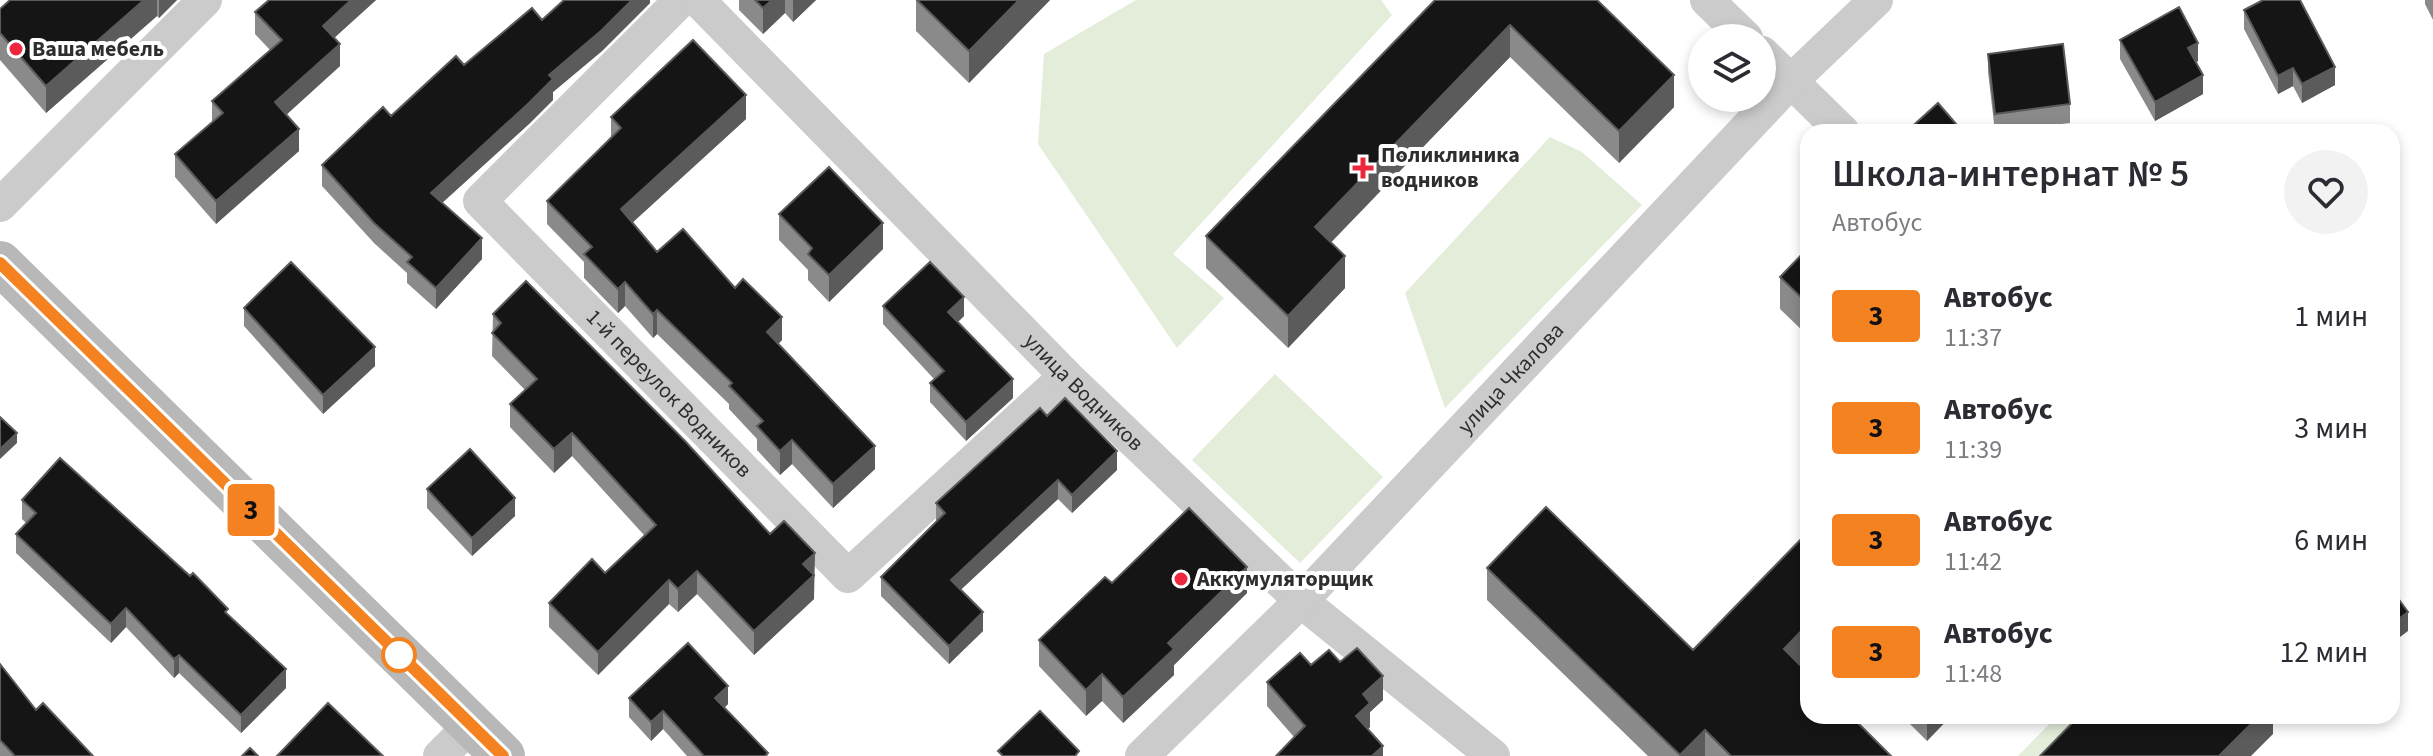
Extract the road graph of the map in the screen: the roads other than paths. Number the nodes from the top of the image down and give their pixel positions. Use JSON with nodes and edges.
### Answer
{"nodes":[{"id":1,"x":205,"y":0,"type":"edge"},
{"id":2,"x":681,"y":0,"type":"edge"},
{"id":3,"x":698,"y":0,"type":"edge"},
{"id":4,"x":1707,"y":0,"type":"edge"},
{"id":5,"x":1876,"y":0,"type":"edge"},
{"id":6,"x":1732,"y":24,"type":"edge"},
{"id":7,"x":1776,"y":67,"type":"edge"},
{"id":8,"x":1791,"y":81,"type":"junction"},
{"id":9,"x":1835,"y":124,"type":"edge"},
{"id":10,"x":0,"y":205,"type":"edge"},
{"id":11,"x":0,"y":263,"type":"edge"},
{"id":12,"x":1066,"y":376,"type":"junction"},
{"id":13,"x":1301,"y":601,"type":"junction"},
{"id":14,"x":471,"y":725,"type":"junction"},
{"id":15,"x":440,"y":756,"type":"edge"},
{"id":16,"x":503,"y":756,"type":"edge"},
{"id":17,"x":1142,"y":756,"type":"edge"},
{"id":18,"x":1493,"y":756,"type":"edge"}],
"edges":[{"from":1,"to":10,"type":"street"},
{"from":2,"to":12,"type":"street","name":"1-й переулок Водников"},
{"from":3,"to":12,"type":"street","name":"улица Водников"},
{"from":4,"to":6,"type":"street"},
{"from":5,"to":8,"type":"street","name":"улица Чкалова"},
{"from":7,"to":8,"type":"street"},
{"from":8,"to":9,"type":"street"},
{"from":8,"to":13,"type":"street","name":"улица Чкалова"},
{"from":11,"to":14,"type":"main road"},
{"from":12,"to":13,"type":"street","name":"улица Водников"},
{"from":13,"to":17,"type":"street","name":"улица Чкалова"},
{"from":13,"to":18,"type":"street","name":"улица Водников"},
{"from":14,"to":15,"type":"street"},
{"from":14,"to":16,"type":"main road"}]}
